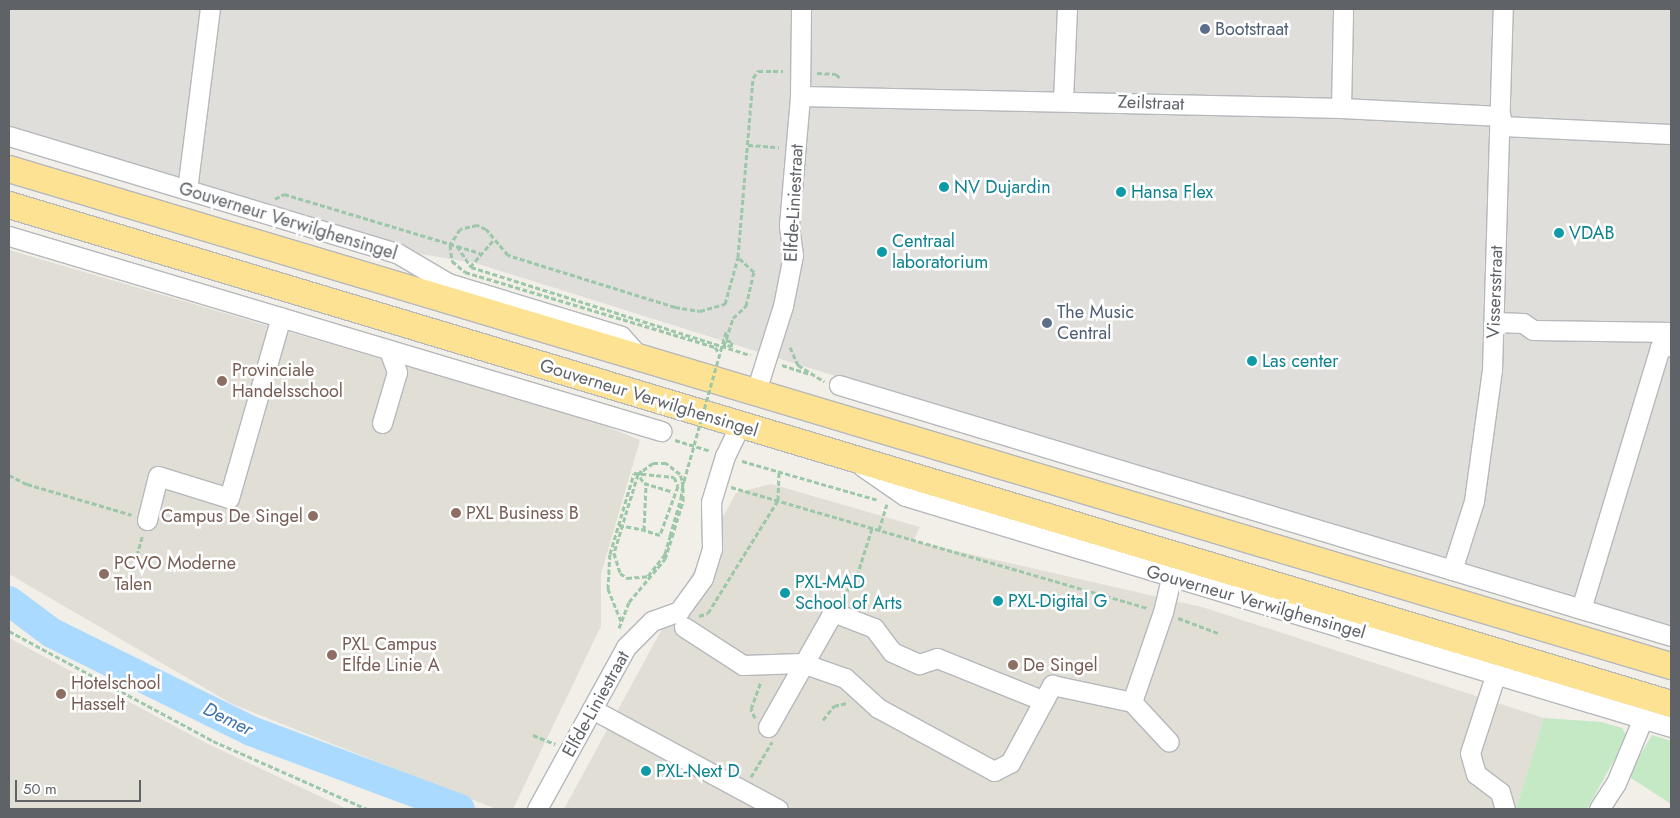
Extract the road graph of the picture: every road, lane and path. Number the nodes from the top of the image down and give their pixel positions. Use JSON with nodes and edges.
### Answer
{"nodes":[{"id":1,"x":210,"y":9,"type":"edge"},
{"id":2,"x":801,"y":9,"type":"edge"},
{"id":3,"x":1067,"y":9,"type":"edge"},
{"id":4,"x":1343,"y":9,"type":"edge"},
{"id":5,"x":1504,"y":9,"type":"edge"},
{"id":6,"x":800,"y":96,"type":"junction"},
{"id":7,"x":1063,"y":100,"type":"junction"},
{"id":8,"x":1341,"y":108,"type":"junction"},
{"id":9,"x":1501,"y":121,"type":"junction"},
{"id":10,"x":1671,"y":134,"type":"edge"},
{"id":11,"x":9,"y":136,"type":"edge"},
{"id":12,"x":797,"y":149,"type":"junction"},
{"id":13,"x":9,"y":169,"type":"edge"},
{"id":14,"x":187,"y":190,"type":"junction"},
{"id":15,"x":9,"y":206,"type":"edge"},
{"id":16,"x":252,"y":210,"type":"junction"},
{"id":17,"x":9,"y":236,"type":"edge"},
{"id":18,"x":494,"y":239,"type":"junction"},
{"id":19,"x":457,"y":246,"type":"junction"},
{"id":20,"x":480,"y":253,"type":"junction"},
{"id":21,"x":738,"y":257,"type":"junction"},
{"id":22,"x":465,"y":272,"type":"junction"},
{"id":23,"x":335,"y":303,"type":"junction"},
{"id":24,"x":288,"y":319,"type":"junction"},
{"id":25,"x":1494,"y":322,"type":"junction"},
{"id":26,"x":726,"y":332,"type":"dead end"},
{"id":27,"x":1671,"y":332,"type":"edge"},
{"id":28,"x":726,"y":340,"type":"junction"},
{"id":29,"x":789,"y":340,"type":"dead end"},
{"id":30,"x":723,"y":345,"type":"junction"},
{"id":31,"x":1671,"y":346,"type":"edge"},
{"id":32,"x":390,"y":350,"type":"junction"},
{"id":33,"x":719,"y":353,"type":"junction"},
{"id":34,"x":640,"y":357,"type":"junction"},
{"id":35,"x":766,"y":360,"type":"junction"},
{"id":36,"x":809,"y":374,"type":"junction"},
{"id":37,"x":839,"y":385,"type":"joint"},
{"id":38,"x":756,"y":391,"type":"junction"},
{"id":39,"x":382,"y":423,"type":"dead end"},
{"id":40,"x":740,"y":425,"type":"junction"},
{"id":41,"x":978,"y":429,"type":"junction"},
{"id":42,"x":662,"y":432,"type":"dead end"},
{"id":43,"x":909,"y":438,"type":"junction"},
{"id":44,"x":691,"y":446,"type":"dead end"},
{"id":45,"x":725,"y":456,"type":"junction"},
{"id":46,"x":640,"y":470,"type":"junction"},
{"id":47,"x":9,"y":475,"type":"edge"},
{"id":48,"x":634,"y":481,"type":"dead end"},
{"id":49,"x":684,"y":481,"type":"junction"},
{"id":50,"x":716,"y":483,"type":"junction"},
{"id":51,"x":646,"y":484,"type":"junction"},
{"id":52,"x":673,"y":492,"type":"junction"},
{"id":53,"x":778,"y":500,"type":"junction"},
{"id":54,"x":887,"y":503,"type":"dead end"},
{"id":55,"x":147,"y":520,"type":"junction"},
{"id":56,"x":619,"y":525,"type":"junction"},
{"id":57,"x":872,"y":528,"type":"junction"},
{"id":58,"x":644,"y":530,"type":"junction"},
{"id":59,"x":879,"y":530,"type":"junction"},
{"id":60,"x":135,"y":564,"type":"dead end"},
{"id":61,"x":1174,"y":566,"type":"junction"},
{"id":62,"x":1452,"y":570,"type":"junction"},
{"id":63,"x":1581,"y":609,"type":"junction"},
{"id":64,"x":833,"y":612,"type":"junction"},
{"id":65,"x":1164,"y":612,"type":"junction"},
{"id":66,"x":622,"y":622,"type":"junction"},
{"id":67,"x":687,"y":623,"type":"joint"},
{"id":68,"x":9,"y":632,"type":"edge"},
{"id":69,"x":1218,"y":633,"type":"dead end"},
{"id":70,"x":616,"y":636,"type":"dead end"},
{"id":71,"x":1671,"y":636,"type":"edge"},
{"id":72,"x":802,"y":663,"type":"junction"},
{"id":73,"x":1671,"y":666,"type":"edge"},
{"id":74,"x":1496,"y":673,"type":"junction"},
{"id":75,"x":1044,"y":701,"type":"junction"},
{"id":76,"x":1132,"y":702,"type":"junction"},
{"id":77,"x":872,"y":703,"type":"junction"},
{"id":78,"x":1671,"y":704,"type":"edge"},
{"id":79,"x":592,"y":709,"type":"junction"},
{"id":80,"x":1643,"y":718,"type":"junction"},
{"id":81,"x":823,"y":720,"type":"dead end"},
{"id":82,"x":768,"y":727,"type":"dead end"},
{"id":83,"x":1671,"y":727,"type":"edge"},
{"id":84,"x":1169,"y":742,"type":"dead end"},
{"id":85,"x":770,"y":805,"type":"edge"},
{"id":86,"x":367,"y":809,"type":"edge"},
{"id":87,"x":537,"y":809,"type":"edge"},
{"id":88,"x":1505,"y":809,"type":"edge"},
{"id":89,"x":1599,"y":809,"type":"edge"}],
"edges":[{"from":1,"to":14,"type":"street"},
{"from":2,"to":6,"type":"street","name":"Elfde-Liniestraat"},
{"from":3,"to":7,"type":"street"},
{"from":4,"to":8,"type":"street"},
{"from":5,"to":9,"type":"street","name":"Vissersstraat"},
{"from":6,"to":7,"type":"street","name":"Zeilstraat"},
{"from":6,"to":12,"type":"street","name":"Elfde-Liniestraat"},
{"from":7,"to":8,"type":"street","name":"Zeilstraat"},
{"from":8,"to":9,"type":"street","name":"Zeilstraat"},
{"from":9,"to":10,"type":"street","name":"Zeilstraat"},
{"from":9,"to":25,"type":"street","name":"Vissersstraat"},
{"from":11,"to":14,"type":"street","name":"Gouverneur Verwilghensingel"},
{"from":12,"to":21,"type":"path"},
{"from":12,"to":35,"type":"street","name":"Elfde-Liniestraat"},
{"from":13,"to":34,"type":"highway","name":"Gouverneur Verwilghensingel"},
{"from":14,"to":16,"type":"street","name":"Gouverneur Verwilghensingel"},
{"from":15,"to":23,"type":"highway","name":"Gouverneur Verwilghensingel"},
{"from":16,"to":19,"type":"path"},
{"from":16,"to":34,"type":"street","name":"Gouverneur Verwilghensingel"},
{"from":17,"to":24,"type":"street","name":"Gouverneur Verwilghensingel"},
{"from":18,"to":20,"type":"path"},
{"from":18,"to":21,"type":"path","bridge":true},
{"from":18,"to":22,"type":"path","bridge":true},
{"from":19,"to":20,"type":"path"},
{"from":19,"to":30,"type":"path"},
{"from":20,"to":22,"type":"path"},
{"from":21,"to":28,"type":"path"},
{"from":22,"to":33,"type":"path","bridge":true},
{"from":23,"to":24,"type":"street"},
{"from":23,"to":40,"type":"highway","name":"Gouverneur Verwilghensingel"},
{"from":24,"to":32,"type":"street","name":"Gouverneur Verwilghensingel"},
{"from":24,"to":55,"type":"street"},
{"from":25,"to":27,"type":"street"},
{"from":25,"to":62,"type":"street","name":"Vissersstraat"},
{"from":26,"to":30,"type":"path","bridge":true},
{"from":28,"to":30,"type":"path"},
{"from":28,"to":30,"type":"path"},
{"from":29,"to":36,"type":"path"},
{"from":30,"to":33,"type":"path","bridge":true},
{"from":30,"to":35,"type":"path"},
{"from":31,"to":63,"type":"street"},
{"from":32,"to":39,"type":"street"},
{"from":32,"to":42,"type":"street","name":"Gouverneur Verwilghensingel"},
{"from":33,"to":49,"type":"path","bridge":true},
{"from":34,"to":38,"type":"highway","name":"Gouverneur Verwilghensingel"},
{"from":35,"to":36,"type":"path"},
{"from":35,"to":38,"type":"street","name":"Elfde-Liniestraat"},
{"from":36,"to":37,"type":"path"},
{"from":37,"to":41,"type":"street","name":"Gouverneur Verwilghensingel"},
{"from":38,"to":40,"type":"highway"},
{"from":38,"to":43,"type":"highway","name":"Gouverneur Verwilghensingel"},
{"from":40,"to":45,"type":"street","name":"Elfde-Liniestraat"},
{"from":40,"to":61,"type":"highway","name":"Gouverneur Verwilghensingel"},
{"from":41,"to":43,"type":"street","name":"Gouverneur Verwilghensingel"},
{"from":41,"to":62,"type":"street","name":"Gouverneur Verwilghensingel"},
{"from":43,"to":73,"type":"highway","name":"Gouverneur Verwilghensingel"},
{"from":44,"to":45,"type":"path"},
{"from":45,"to":50,"type":"street","name":"Elfde-Liniestraat"},
{"from":45,"to":53,"type":"path"},
{"from":46,"to":49,"type":"path","bridge":true},
{"from":46,"to":51,"type":"path"},
{"from":46,"to":66,"type":"path","bridge":true},
{"from":47,"to":55,"type":"path"},
{"from":48,"to":49,"type":"path","bridge":true},
{"from":50,"to":53,"type":"path"},
{"from":50,"to":79,"type":"street","name":"Elfde-Liniestraat"},
{"from":51,"to":52,"type":"path"},
{"from":51,"to":58,"type":"path"},
{"from":52,"to":56,"type":"path"},
{"from":52,"to":58,"type":"path"},
{"from":53,"to":57,"type":"path"},
{"from":53,"to":67,"type":"path"},
{"from":54,"to":59,"type":"path"},
{"from":55,"to":60,"type":"path"},
{"from":56,"to":58,"type":"path"},
{"from":56,"to":66,"type":"path"},
{"from":57,"to":59,"type":"path"},
{"from":57,"to":64,"type":"path"},
{"from":59,"to":65,"type":"path"},
{"from":61,"to":65,"type":"street"},
{"from":61,"to":74,"type":"street","name":"Gouverneur Verwilghensingel"},
{"from":61,"to":78,"type":"highway","name":"Gouverneur Verwilghensingel"},
{"from":62,"to":63,"type":"street","name":"Gouverneur Verwilghensingel"},
{"from":63,"to":71,"type":"street","name":"Gouverneur Verwilghensingel"},
{"from":64,"to":72,"type":"street"},
{"from":64,"to":75,"type":"street"},
{"from":65,"to":69,"type":"path"},
{"from":65,"to":76,"type":"street"},
{"from":66,"to":70,"type":"path"},
{"from":67,"to":72,"type":"street"},
{"from":68,"to":86,"type":"path"},
{"from":72,"to":77,"type":"street"},
{"from":72,"to":82,"type":"street"},
{"from":74,"to":80,"type":"street","name":"Gouverneur Verwilghensingel"},
{"from":74,"to":88,"type":"street"},
{"from":75,"to":76,"type":"street"},
{"from":75,"to":77,"type":"street"},
{"from":76,"to":84,"type":"street"},
{"from":77,"to":81,"type":"path"},
{"from":79,"to":85,"type":"street"},
{"from":79,"to":87,"type":"street","name":"Elfde-Liniestraat"},
{"from":80,"to":83,"type":"street","name":"Gouverneur Verwilghensingel"},
{"from":80,"to":89,"type":"street"}]}
